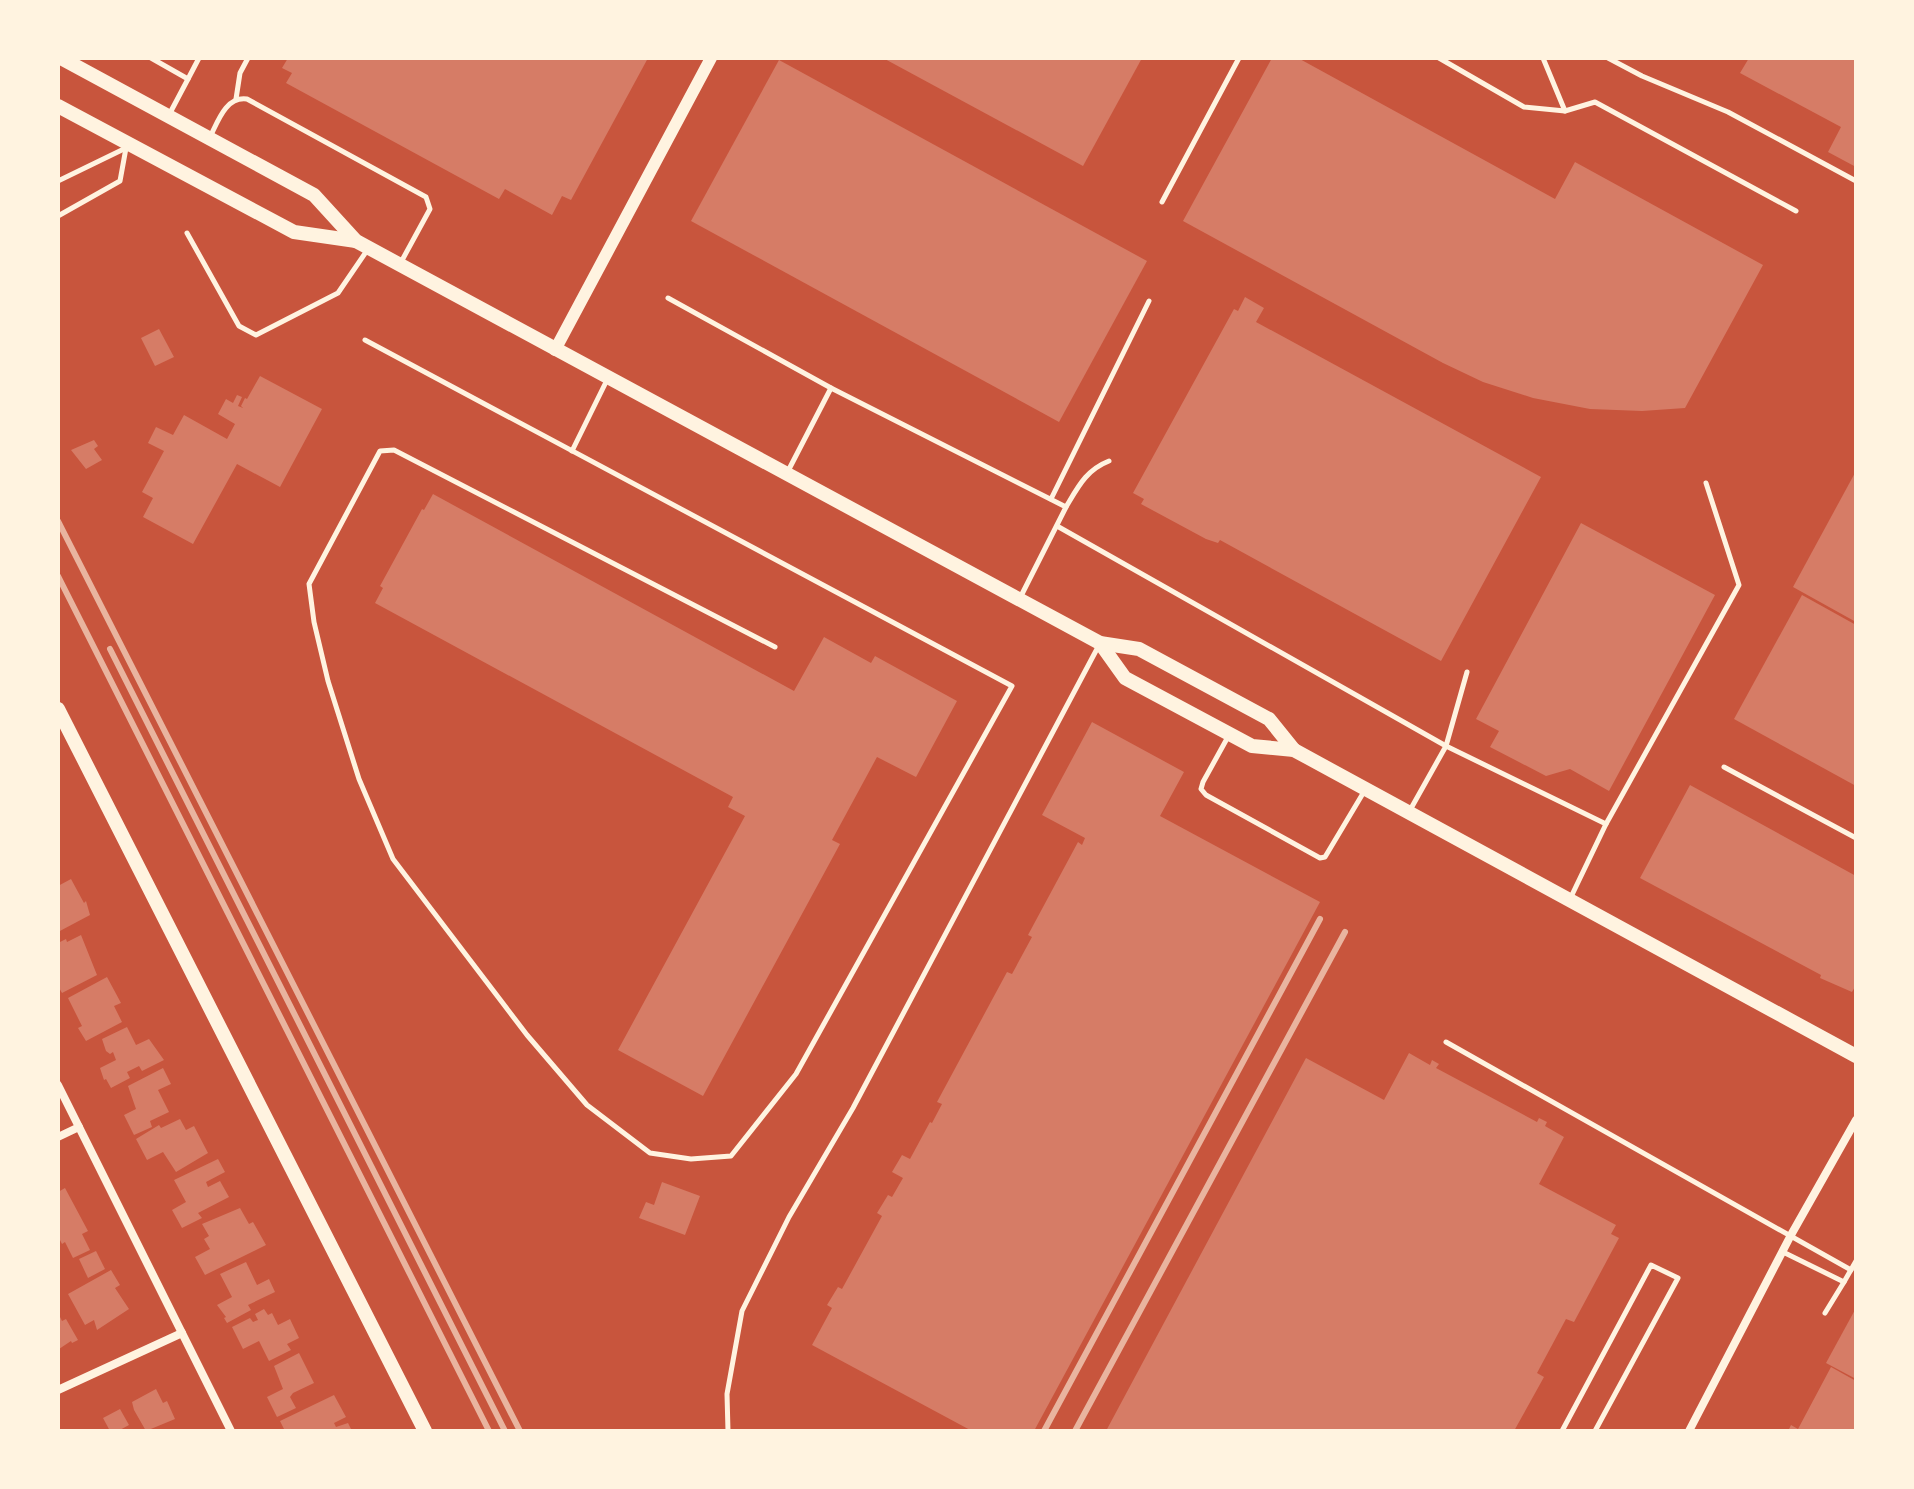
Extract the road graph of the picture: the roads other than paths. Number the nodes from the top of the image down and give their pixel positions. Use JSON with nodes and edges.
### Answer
{"nodes":[{"id":1,"x":61,"y":58,"type":"edge"},
{"id":2,"x":151,"y":58,"type":"edge"},
{"id":3,"x":199,"y":58,"type":"edge"},
{"id":4,"x":248,"y":58,"type":"edge"},
{"id":5,"x":711,"y":58,"type":"edge"},
{"id":6,"x":1239,"y":58,"type":"edge"},
{"id":7,"x":1439,"y":58,"type":"edge"},
{"id":8,"x":1543,"y":58,"type":"edge"},
{"id":9,"x":1608,"y":58,"type":"edge"},
{"id":10,"x":188,"y":79,"type":"junction"},
{"id":11,"x":236,"y":99,"type":"junction"},
{"id":12,"x":1565,"y":111,"type":"junction"},
{"id":13,"x":62,"y":113,"type":"edge"},
{"id":14,"x":169,"y":116,"type":"junction"},
{"id":15,"x":209,"y":138,"type":"junction"},
{"id":16,"x":129,"y":147,"type":"junction"},
{"id":17,"x":58,"y":181,"type":"edge"},
{"id":18,"x":1856,"y":181,"type":"edge"},
{"id":19,"x":1162,"y":202,"type":"dead end"},
{"id":20,"x":1796,"y":211,"type":"dead end"},
{"id":21,"x":58,"y":216,"type":"edge"},
{"id":22,"x":187,"y":233,"type":"dead end"},
{"id":23,"x":363,"y":244,"type":"junction"},
{"id":24,"x":400,"y":265,"type":"junction"},
{"id":25,"x":668,"y":298,"type":"dead end"},
{"id":26,"x":1149,"y":301,"type":"dead end"},
{"id":27,"x":365,"y":340,"type":"dead end"},
{"id":28,"x":555,"y":350,"type":"junction"},
{"id":29,"x":608,"y":378,"type":"junction"},
{"id":30,"x":831,"y":388,"type":"junction"},
{"id":31,"x":572,"y":451,"type":"junction"},
{"id":32,"x":1109,"y":461,"type":"dead end"},
{"id":33,"x":787,"y":474,"type":"junction"},
{"id":34,"x":1706,"y":483,"type":"dead end"},
{"id":35,"x":1051,"y":499,"type":"junction"},
{"id":36,"x":1066,"y":507,"type":"junction"},
{"id":37,"x":1057,"y":526,"type":"junction"},
{"id":38,"x":1019,"y":599,"type":"junction"},
{"id":39,"x":1100,"y":643,"type":"junction"},
{"id":40,"x":775,"y":647,"type":"dead end"},
{"id":41,"x":1467,"y":672,"type":"dead end"},
{"id":42,"x":58,"y":709,"type":"edge"},
{"id":43,"x":1230,"y":734,"type":"junction"},
{"id":44,"x":1446,"y":746,"type":"junction"},
{"id":45,"x":1294,"y":750,"type":"junction"},
{"id":46,"x":1724,"y":767,"type":"dead end"},
{"id":47,"x":1365,"y":789,"type":"junction"},
{"id":48,"x":1409,"y":813,"type":"junction"},
{"id":49,"x":1606,"y":824,"type":"junction"},
{"id":50,"x":1856,"y":838,"type":"edge"},
{"id":51,"x":1570,"y":900,"type":"junction"},
{"id":52,"x":1446,"y":1042,"type":"dead end"},
{"id":53,"x":1856,"y":1056,"type":"edge"},
{"id":54,"x":58,"y":1085,"type":"edge"},
{"id":55,"x":1856,"y":1120,"type":"edge"},
{"id":56,"x":79,"y":1127,"type":"junction"},
{"id":57,"x":58,"y":1137,"type":"edge"},
{"id":58,"x":1791,"y":1235,"type":"junction"},
{"id":59,"x":1782,"y":1252,"type":"junction"},
{"id":60,"x":1856,"y":1261,"type":"edge"},
{"id":61,"x":1851,"y":1270,"type":"junction"},
{"id":62,"x":1844,"y":1282,"type":"junction"},
{"id":63,"x":1825,"y":1313,"type":"dead end"},
{"id":64,"x":182,"y":1333,"type":"junction"},
{"id":65,"x":58,"y":1390,"type":"edge"},
{"id":66,"x":231,"y":1431,"type":"edge"},
{"id":67,"x":425,"y":1431,"type":"edge"},
{"id":68,"x":728,"y":1431,"type":"edge"},
{"id":69,"x":1562,"y":1431,"type":"edge"},
{"id":70,"x":1595,"y":1431,"type":"edge"},
{"id":71,"x":1689,"y":1431,"type":"edge"}],
"edges":[{"from":1,"to":14,"type":"main road"},
{"from":2,"to":10,"type":"lane"},
{"from":3,"to":10,"type":"lane"},
{"from":4,"to":11,"type":"lane"},
{"from":5,"to":28,"type":"street"},
{"from":6,"to":19,"type":"lane"},
{"from":7,"to":12,"type":"lane"},
{"from":8,"to":12,"type":"lane"},
{"from":9,"to":18,"type":"lane"},
{"from":10,"to":14,"type":"lane"},
{"from":11,"to":15,"type":"lane"},
{"from":11,"to":24,"type":"lane"},
{"from":12,"to":20,"type":"lane"},
{"from":13,"to":16,"type":"main road"},
{"from":14,"to":15,"type":"main road"},
{"from":15,"to":23,"type":"main road"},
{"from":16,"to":17,"type":"lane"},
{"from":16,"to":21,"type":"lane"},
{"from":16,"to":23,"type":"main road"},
{"from":22,"to":23,"type":"lane"},
{"from":23,"to":24,"type":"main road"},
{"from":24,"to":28,"type":"main road"},
{"from":25,"to":30,"type":"lane"},
{"from":26,"to":35,"type":"lane"},
{"from":27,"to":31,"type":"lane"},
{"from":28,"to":29,"type":"main road"},
{"from":29,"to":31,"type":"lane"},
{"from":29,"to":33,"type":"main road"},
{"from":30,"to":33,"type":"lane"},
{"from":30,"to":35,"type":"lane"},
{"from":31,"to":40,"type":"lane"},
{"from":32,"to":36,"type":"lane"},
{"from":33,"to":38,"type":"main road"},
{"from":34,"to":49,"type":"lane"},
{"from":35,"to":36,"type":"lane"},
{"from":36,"to":37,"type":"lane"},
{"from":37,"to":38,"type":"lane"},
{"from":37,"to":44,"type":"lane"},
{"from":38,"to":39,"type":"main road"},
{"from":39,"to":43,"type":"main road"},
{"from":39,"to":45,"type":"main road"},
{"from":39,"to":68,"type":"lane"},
{"from":41,"to":44,"type":"lane"},
{"from":42,"to":67,"type":"main road"},
{"from":43,"to":45,"type":"main road"},
{"from":43,"to":47,"type":"lane"},
{"from":44,"to":48,"type":"lane"},
{"from":44,"to":49,"type":"lane"},
{"from":45,"to":47,"type":"main road"},
{"from":46,"to":50,"type":"lane"},
{"from":47,"to":48,"type":"main road"},
{"from":48,"to":51,"type":"main road"},
{"from":49,"to":51,"type":"lane"},
{"from":51,"to":53,"type":"main road"},
{"from":52,"to":58,"type":"lane"},
{"from":54,"to":56,"type":"street"},
{"from":55,"to":58,"type":"street"},
{"from":56,"to":57,"type":"street"},
{"from":56,"to":64,"type":"street"},
{"from":58,"to":59,"type":"street"},
{"from":58,"to":61,"type":"lane"},
{"from":59,"to":62,"type":"lane"},
{"from":59,"to":71,"type":"street"},
{"from":60,"to":61,"type":"lane"},
{"from":61,"to":62,"type":"lane"},
{"from":62,"to":63,"type":"lane"},
{"from":64,"to":65,"type":"street"},
{"from":64,"to":66,"type":"street"},
{"from":69,"to":70,"type":"lane"}]}
